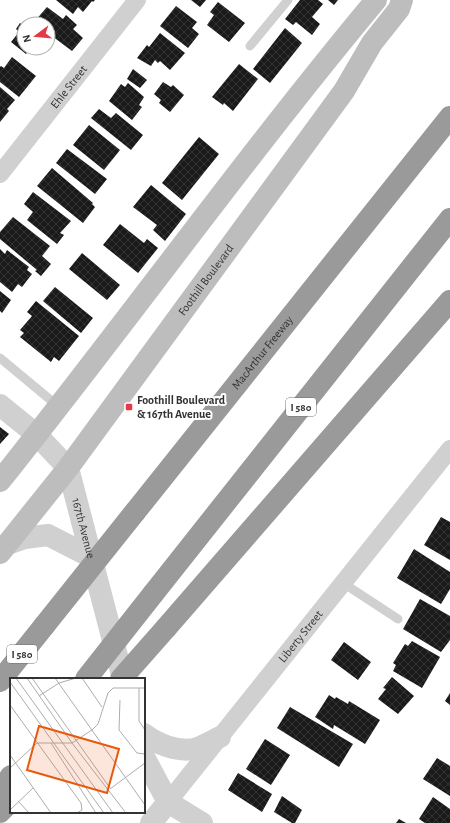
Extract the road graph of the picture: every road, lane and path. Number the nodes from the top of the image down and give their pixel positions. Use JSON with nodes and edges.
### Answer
{"nodes":[{"id":1,"x":137,"y":0,"type":"edge"},
{"id":2,"x":288,"y":0,"type":"edge"},
{"id":3,"x":376,"y":0,"type":"edge"},
{"id":4,"x":402,"y":0,"type":"edge"},
{"id":5,"x":250,"y":46,"type":"dead end"},
{"id":6,"x":450,"y":117,"type":"edge"},
{"id":7,"x":450,"y":122,"type":"edge"},
{"id":8,"x":418,"y":158,"type":"junction"},
{"id":9,"x":0,"y":174,"type":"edge"},
{"id":10,"x":450,"y":219,"type":"edge"},
{"id":11,"x":450,"y":301,"type":"edge"},
{"id":12,"x":0,"y":358,"type":"edge"},
{"id":13,"x":0,"y":405,"type":"edge"},
{"id":14,"x":60,"y":407,"type":"junction"},
{"id":15,"x":37,"y":435,"type":"junction"},
{"id":16,"x":450,"y":449,"type":"edge"},
{"id":17,"x":68,"y":468,"type":"junction"},
{"id":18,"x":0,"y":481,"type":"edge"},
{"id":19,"x":4,"y":548,"type":"edge"},
{"id":20,"x":91,"y":558,"type":"junction"},
{"id":21,"x":344,"y":583,"type":"junction"},
{"id":22,"x":398,"y":619,"type":"dead end"},
{"id":23,"x":87,"y":678,"type":"edge"},
{"id":24,"x":122,"y":678,"type":"edge"},
{"id":25,"x":123,"y":678,"type":"edge"},
{"id":26,"x":0,"y":681,"type":"edge"},
{"id":27,"x":145,"y":735,"type":"edge"},
{"id":28,"x":220,"y":737,"type":"junction"},
{"id":29,"x":145,"y":759,"type":"edge"},
{"id":30,"x":10,"y":777,"type":"edge"},
{"id":31,"x":0,"y":791,"type":"edge"},
{"id":32,"x":10,"y":802,"type":"edge"},
{"id":33,"x":168,"y":802,"type":"junction"},
{"id":34,"x":0,"y":812,"type":"edge"},
{"id":35,"x":151,"y":823,"type":"edge"},
{"id":36,"x":202,"y":823,"type":"edge"}],
"edges":[{"from":1,"to":9,"type":"street","name":"Ehle Street"},
{"from":2,"to":5,"type":"lane"},
{"from":3,"to":14,"type":"main road"},
{"from":4,"to":17,"type":"main road","name":"Foothill Boulevard"},
{"from":6,"to":8,"type":"highway","name":"MacArthur Freeway","number":"I 580"},
{"from":7,"to":8,"type":"highway"},
{"from":8,"to":26,"type":"highway","name":"MacArthur Freeway","number":"I 580","bridge":true},
{"from":10,"to":23,"type":"highway","number":"I 580","bridge":true},
{"from":11,"to":25,"type":"highway","bridge":true},
{"from":12,"to":14,"type":"lane"},
{"from":13,"to":15,"type":"street","name":"167th Avenue"},
{"from":14,"to":15,"type":"main road"},
{"from":15,"to":17,"type":"street","name":"167th Avenue"},
{"from":15,"to":18,"type":"main road"},
{"from":16,"to":21,"type":"street","name":"Liberty Street"},
{"from":17,"to":19,"type":"main road","name":"Foothill Boulevard"},
{"from":17,"to":20,"type":"street","name":"167th Avenue"},
{"from":19,"to":20,"type":"street"},
{"from":20,"to":24,"type":"street","name":"167th Avenue"},
{"from":21,"to":22,"type":"lane"},
{"from":21,"to":28,"type":"street","name":"Liberty Street"},
{"from":27,"to":28,"type":"street"},
{"from":28,"to":33,"type":"street","name":"Liberty Street"},
{"from":29,"to":33,"type":"street"},
{"from":30,"to":31,"type":"highway"},
{"from":32,"to":34,"type":"highway"},
{"from":33,"to":35,"type":"street","name":"Liberty Street"},
{"from":33,"to":36,"type":"street"}]}
